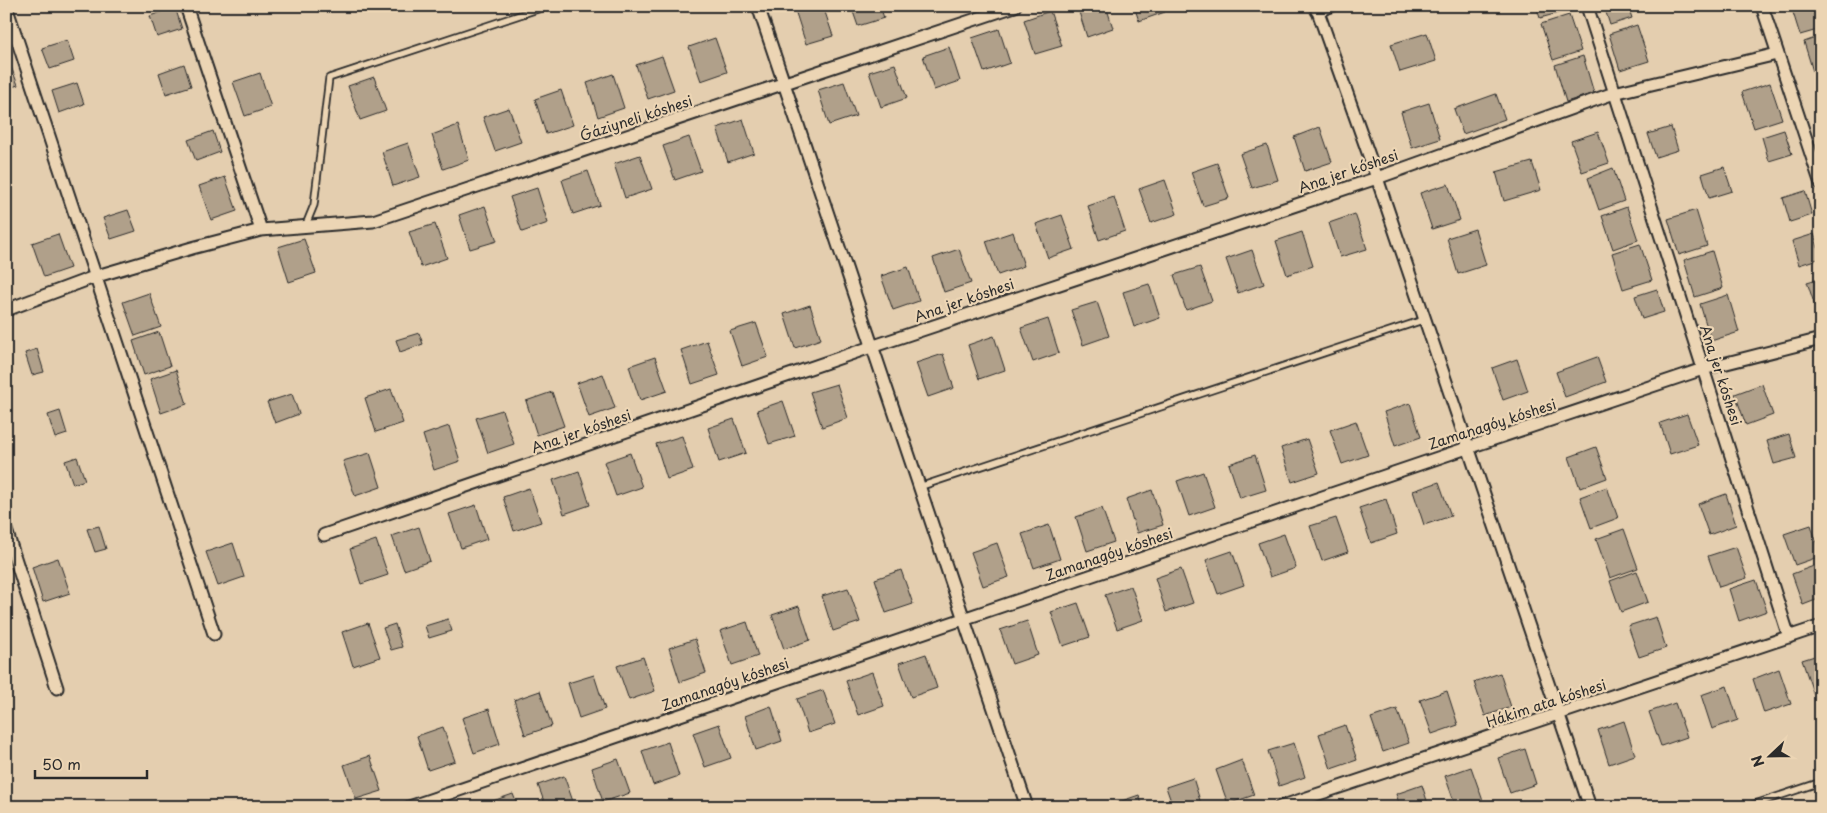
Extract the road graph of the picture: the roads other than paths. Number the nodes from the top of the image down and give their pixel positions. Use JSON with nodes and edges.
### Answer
{"nodes":[{"id":1,"x":6,"y":6,"type":"edge"},
{"id":2,"x":186,"y":6,"type":"edge"},
{"id":3,"x":548,"y":6,"type":"edge"},
{"id":4,"x":758,"y":6,"type":"edge"},
{"id":5,"x":1015,"y":6,"type":"edge"},
{"id":6,"x":1331,"y":6,"type":"edge"},
{"id":7,"x":1587,"y":6,"type":"edge"},
{"id":8,"x":1762,"y":6,"type":"edge"},
{"id":9,"x":1316,"y":9,"type":"edge"},
{"id":10,"x":1777,"y":54,"type":"junction"},
{"id":11,"x":783,"y":85,"type":"junction"},
{"id":12,"x":1614,"y":93,"type":"junction"},
{"id":13,"x":1377,"y":178,"type":"junction"},
{"id":14,"x":1821,"y":184,"type":"edge"},
{"id":15,"x":305,"y":226,"type":"junction"},
{"id":16,"x":261,"y":230,"type":"junction"},
{"id":17,"x":96,"y":276,"type":"junction"},
{"id":18,"x":6,"y":310,"type":"edge"},
{"id":19,"x":1424,"y":320,"type":"junction"},
{"id":20,"x":1821,"y":339,"type":"edge"},
{"id":21,"x":872,"y":347,"type":"junction"},
{"id":22,"x":1703,"y":370,"type":"junction"},
{"id":23,"x":1467,"y":448,"type":"junction"},
{"id":24,"x":919,"y":487,"type":"junction"},
{"id":25,"x":6,"y":530,"type":"edge"},
{"id":26,"x":324,"y":535,"type":"dead end"},
{"id":27,"x":964,"y":620,"type":"junction"},
{"id":28,"x":1821,"y":626,"type":"edge"},
{"id":29,"x":214,"y":634,"type":"dead end"},
{"id":30,"x":1789,"y":636,"type":"junction"},
{"id":31,"x":57,"y":688,"type":"dead end"},
{"id":32,"x":1559,"y":714,"type":"junction"},
{"id":33,"x":1821,"y":782,"type":"edge"},
{"id":34,"x":409,"y":807,"type":"edge"},
{"id":35,"x":1027,"y":807,"type":"edge"},
{"id":36,"x":1280,"y":807,"type":"edge"},
{"id":37,"x":1590,"y":807,"type":"edge"},
{"id":38,"x":1746,"y":807,"type":"edge"}],
"edges":[{"from":1,"to":17,"type":"street"},
{"from":2,"to":16,"type":"street"},
{"from":3,"to":15,"type":"lane"},
{"from":4,"to":11,"type":"street"},
{"from":5,"to":11,"type":"street","name":"Ǵáziyneli kóshesi"},
{"from":6,"to":9,"type":"street"},
{"from":7,"to":12,"type":"street","name":"Ana jer kóshesi"},
{"from":8,"to":10,"type":"street"},
{"from":9,"to":13,"type":"street"},
{"from":10,"to":12,"type":"street","name":"Ana jer kóshesi"},
{"from":10,"to":14,"type":"street"},
{"from":11,"to":15,"type":"street","name":"Ǵáziyneli kóshesi"},
{"from":11,"to":21,"type":"street"},
{"from":12,"to":13,"type":"street","name":"Ana jer kóshesi"},
{"from":12,"to":22,"type":"street","name":"Ana jer kóshesi"},
{"from":13,"to":19,"type":"street"},
{"from":13,"to":21,"type":"street","name":"Ana jer kóshesi"},
{"from":15,"to":16,"type":"street","name":"Ǵáziyneli kóshesi"},
{"from":16,"to":17,"type":"street","name":"Ǵáziyneli kóshesi"},
{"from":17,"to":18,"type":"street","name":"Ǵáziyneli kóshesi"},
{"from":17,"to":29,"type":"street"},
{"from":19,"to":23,"type":"street"},
{"from":19,"to":24,"type":"lane"},
{"from":20,"to":22,"type":"street","name":"Zamanagóy kóshesi"},
{"from":21,"to":24,"type":"street"},
{"from":21,"to":26,"type":"street","name":"Ana jer kóshesi"},
{"from":22,"to":23,"type":"street","name":"Zamanagóy kóshesi"},
{"from":22,"to":30,"type":"street","name":"Ana jer kóshesi"},
{"from":23,"to":27,"type":"street","name":"Zamanagóy kóshesi"},
{"from":23,"to":32,"type":"street"},
{"from":24,"to":27,"type":"street"},
{"from":25,"to":31,"type":"street"},
{"from":27,"to":34,"type":"street","name":"Zamanagóy kóshesi"},
{"from":27,"to":35,"type":"street"},
{"from":28,"to":30,"type":"street","name":"Hákim ata kóshesi"},
{"from":30,"to":32,"type":"street","name":"Hákim ata kóshesi"},
{"from":32,"to":36,"type":"street","name":"Hákim ata kóshesi"},
{"from":32,"to":37,"type":"street"},
{"from":33,"to":38,"type":"lane"}]}
